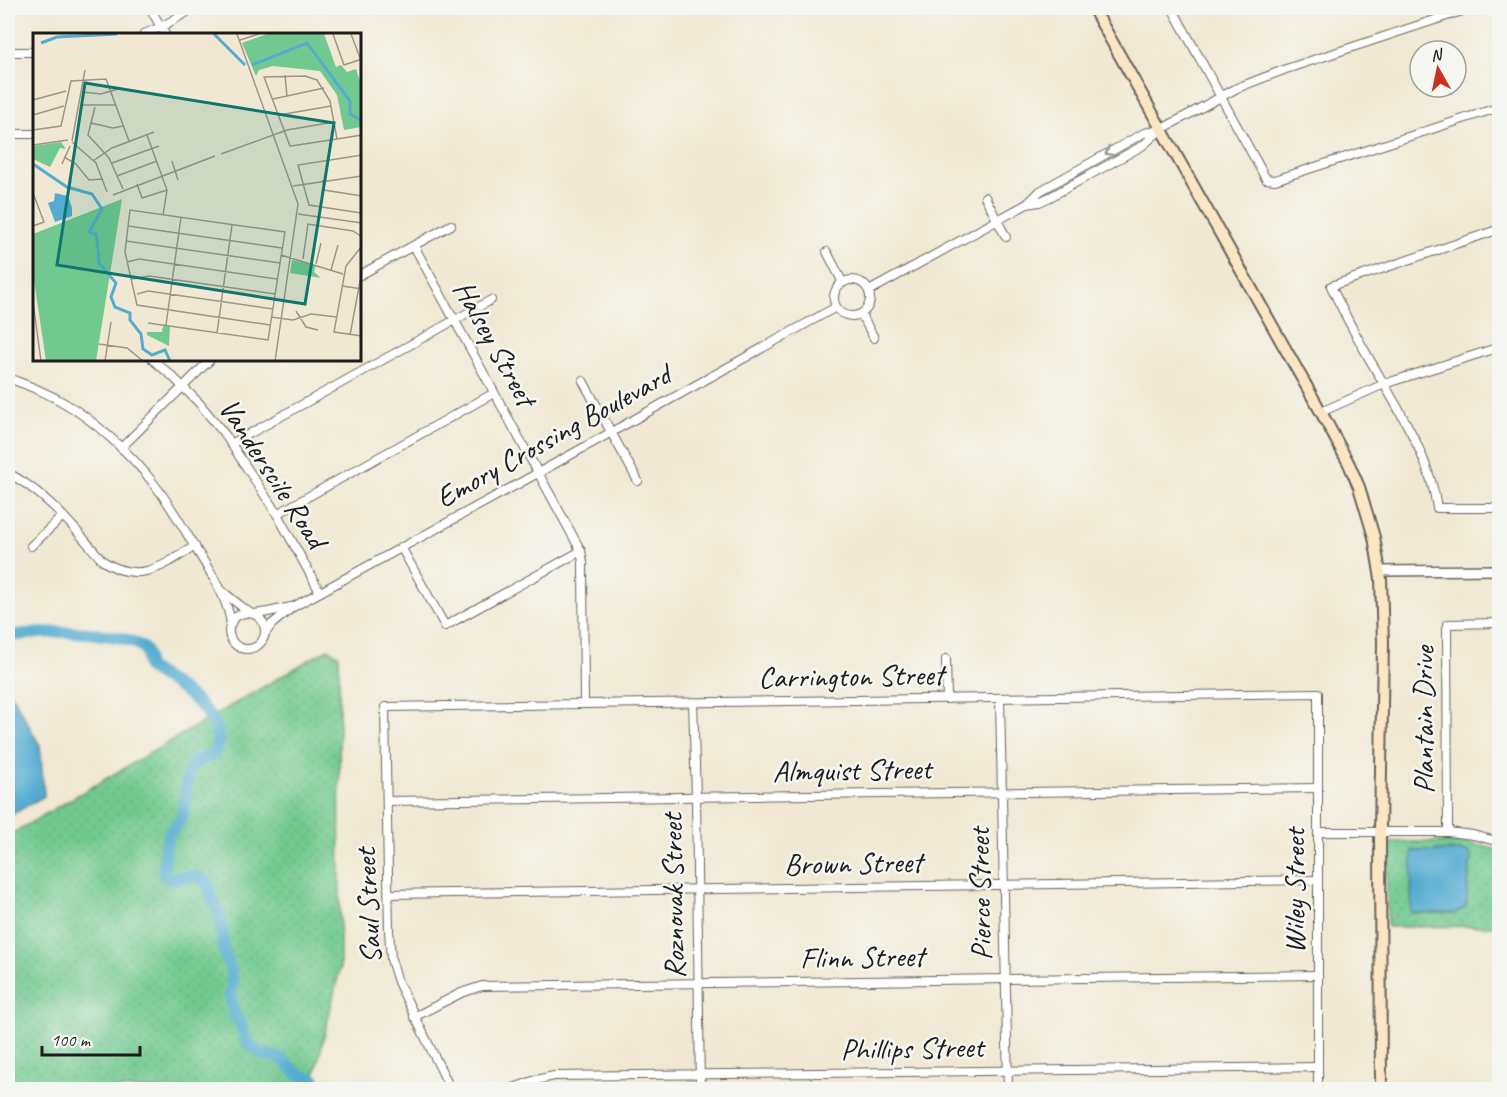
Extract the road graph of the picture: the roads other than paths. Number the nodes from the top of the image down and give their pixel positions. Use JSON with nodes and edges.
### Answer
{"nodes":[{"id":1,"x":150,"y":8,"type":"edge"},
{"id":2,"x":194,"y":8,"type":"edge"},
{"id":3,"x":1093,"y":8,"type":"edge"},
{"id":4,"x":1172,"y":8,"type":"edge"},
{"id":5,"x":1471,"y":8,"type":"edge"},
{"id":6,"x":163,"y":31,"type":"edge"},
{"id":7,"x":8,"y":52,"type":"edge"},
{"id":8,"x":33,"y":52,"type":"edge"},
{"id":9,"x":1221,"y":97,"type":"junction"},
{"id":10,"x":1500,"y":106,"type":"edge"},
{"id":11,"x":1162,"y":129,"type":"junction"},
{"id":12,"x":8,"y":134,"type":"edge"},
{"id":13,"x":33,"y":134,"type":"edge"},
{"id":14,"x":985,"y":197,"type":"dead end"},
{"id":15,"x":997,"y":220,"type":"junction"},
{"id":16,"x":451,"y":225,"type":"dead end"},
{"id":17,"x":1500,"y":229,"type":"edge"},
{"id":18,"x":1006,"y":237,"type":"dead end"},
{"id":19,"x":414,"y":246,"type":"junction"},
{"id":20,"x":827,"y":252,"type":"dead end"},
{"id":21,"x":362,"y":274,"type":"edge"},
{"id":22,"x":843,"y":283,"type":"junction"},
{"id":23,"x":869,"y":291,"type":"junction"},
{"id":24,"x":492,"y":300,"type":"dead end"},
{"id":25,"x":836,"y":307,"type":"junction"},
{"id":26,"x":861,"y":314,"type":"junction"},
{"id":27,"x":454,"y":320,"type":"junction"},
{"id":28,"x":874,"y":338,"type":"dead end"},
{"id":29,"x":1498,"y":347,"type":"edge"},
{"id":30,"x":1500,"y":361,"type":"edge"},
{"id":31,"x":155,"y":362,"type":"edge"},
{"id":32,"x":208,"y":362,"type":"edge"},
{"id":33,"x":8,"y":378,"type":"edge"},
{"id":34,"x":583,"y":381,"type":"dead end"},
{"id":35,"x":1384,"y":384,"type":"junction"},
{"id":36,"x":182,"y":386,"type":"junction"},
{"id":37,"x":494,"y":393,"type":"junction"},
{"id":38,"x":1321,"y":412,"type":"junction"},
{"id":39,"x":612,"y":432,"type":"junction"},
{"id":40,"x":231,"y":444,"type":"junction"},
{"id":41,"x":121,"y":448,"type":"junction"},
{"id":42,"x":8,"y":473,"type":"edge"},
{"id":43,"x":538,"y":473,"type":"junction"},
{"id":44,"x":638,"y":481,"type":"dead end"},
{"id":45,"x":1500,"y":508,"type":"edge"},
{"id":46,"x":277,"y":514,"type":"junction"},
{"id":47,"x":63,"y":516,"type":"junction"},
{"id":48,"x":31,"y":546,"type":"dead end"},
{"id":49,"x":195,"y":546,"type":"junction"},
{"id":50,"x":401,"y":547,"type":"junction"},
{"id":51,"x":581,"y":551,"type":"junction"},
{"id":52,"x":1500,"y":570,"type":"edge"},
{"id":53,"x":1380,"y":571,"type":"junction"},
{"id":54,"x":221,"y":590,"type":"junction"},
{"id":55,"x":320,"y":592,"type":"junction"},
{"id":56,"x":292,"y":607,"type":"junction"},
{"id":57,"x":253,"y":614,"type":"junction"},
{"id":58,"x":231,"y":623,"type":"junction"},
{"id":59,"x":1500,"y":623,"type":"edge"},
{"id":60,"x":266,"y":632,"type":"junction"},
{"id":61,"x":946,"y":659,"type":"dead end"},
{"id":62,"x":1318,"y":693,"type":"joint"},
{"id":63,"x":1000,"y":698,"type":"junction"},
{"id":64,"x":947,"y":699,"type":"junction"},
{"id":65,"x":693,"y":702,"type":"junction"},
{"id":66,"x":584,"y":704,"type":"junction"},
{"id":67,"x":385,"y":707,"type":"joint"},
{"id":68,"x":1318,"y":788,"type":"junction"},
{"id":69,"x":1002,"y":792,"type":"junction"},
{"id":70,"x":696,"y":796,"type":"junction"},
{"id":71,"x":387,"y":801,"type":"junction"},
{"id":72,"x":1318,"y":832,"type":"junction"},
{"id":73,"x":1380,"y":832,"type":"junction"},
{"id":74,"x":1448,"y":832,"type":"junction"},
{"id":75,"x":1500,"y":842,"type":"edge"},
{"id":76,"x":1318,"y":880,"type":"junction"},
{"id":77,"x":1004,"y":883,"type":"junction"},
{"id":78,"x":697,"y":890,"type":"junction"},
{"id":79,"x":389,"y":894,"type":"junction"},
{"id":80,"x":1318,"y":975,"type":"junction"},
{"id":81,"x":1006,"y":979,"type":"junction"},
{"id":82,"x":698,"y":983,"type":"junction"},
{"id":83,"x":414,"y":1017,"type":"junction"},
{"id":84,"x":1318,"y":1067,"type":"junction"},
{"id":85,"x":1008,"y":1071,"type":"junction"},
{"id":86,"x":699,"y":1075,"type":"junction"},
{"id":87,"x":451,"y":1089,"type":"edge"},
{"id":88,"x":508,"y":1089,"type":"edge"},
{"id":89,"x":700,"y":1089,"type":"edge"},
{"id":90,"x":1008,"y":1089,"type":"edge"},
{"id":91,"x":1318,"y":1089,"type":"edge"},
{"id":92,"x":1381,"y":1089,"type":"edge"}],
"edges":[{"from":1,"to":6,"type":"street"},
{"from":2,"to":6,"type":"street"},
{"from":3,"to":11,"type":"main road"},
{"from":4,"to":9,"type":"street"},
{"from":5,"to":9,"type":"street"},
{"from":7,"to":8,"type":"street"},
{"from":9,"to":10,"type":"street"},
{"from":9,"to":11,"type":"street"},
{"from":11,"to":15,"type":"street"},
{"from":11,"to":38,"type":"main road"},
{"from":12,"to":13,"type":"street"},
{"from":14,"to":15,"type":"street"},
{"from":15,"to":18,"type":"street"},
{"from":15,"to":23,"type":"street"},
{"from":16,"to":19,"type":"street"},
{"from":17,"to":35,"type":"street"},
{"from":19,"to":21,"type":"street"},
{"from":19,"to":27,"type":"street","name":"Halsey Street"},
{"from":20,"to":22,"type":"street"},
{"from":22,"to":23,"type":"street"},
{"from":22,"to":25,"type":"street"},
{"from":23,"to":26,"type":"street"},
{"from":24,"to":27,"type":"street"},
{"from":25,"to":26,"type":"street"},
{"from":25,"to":39,"type":"street","name":"Emory Crossing Boulevard"},
{"from":26,"to":28,"type":"street"},
{"from":27,"to":37,"type":"street","name":"Halsey Street"},
{"from":27,"to":40,"type":"street"},
{"from":29,"to":30,"type":"street"},
{"from":29,"to":35,"type":"street"},
{"from":31,"to":36,"type":"street","name":"Vanderscile Road"},
{"from":32,"to":36,"type":"street"},
{"from":33,"to":41,"type":"street"},
{"from":34,"to":39,"type":"street"},
{"from":35,"to":38,"type":"street"},
{"from":35,"to":45,"type":"street"},
{"from":36,"to":40,"type":"street","name":"Vanderscile Road"},
{"from":36,"to":41,"type":"street"},
{"from":37,"to":43,"type":"street","name":"Halsey Street"},
{"from":37,"to":46,"type":"street"},
{"from":38,"to":53,"type":"main road"},
{"from":39,"to":43,"type":"street","name":"Emory Crossing Boulevard"},
{"from":39,"to":44,"type":"street"},
{"from":40,"to":46,"type":"street","name":"Vanderscile Road"},
{"from":41,"to":49,"type":"street"},
{"from":42,"to":47,"type":"street"},
{"from":43,"to":50,"type":"street","name":"Emory Crossing Boulevard"},
{"from":43,"to":51,"type":"street","name":"Halsey Street"},
{"from":46,"to":55,"type":"street","name":"Vanderscile Road"},
{"from":47,"to":48,"type":"street"},
{"from":47,"to":49,"type":"street"},
{"from":49,"to":54,"type":"street"},
{"from":50,"to":51,"type":"street"},
{"from":50,"to":55,"type":"street","name":"Emory Crossing Boulevard"},
{"from":51,"to":66,"type":"street","name":"Halsey Street"},
{"from":52,"to":53,"type":"street"},
{"from":53,"to":73,"type":"main road"},
{"from":54,"to":57,"type":"street"},
{"from":54,"to":58,"type":"street"},
{"from":55,"to":56,"type":"street","name":"Emory Crossing Boulevard"},
{"from":56,"to":57,"type":"street"},
{"from":56,"to":60,"type":"street"},
{"from":57,"to":58,"type":"street"},
{"from":57,"to":60,"type":"street"},
{"from":58,"to":60,"type":"street"},
{"from":59,"to":74,"type":"street","name":"Plantain Drive"},
{"from":61,"to":64,"type":"street"},
{"from":62,"to":63,"type":"street","name":"Carrington Street"},
{"from":62,"to":68,"type":"street","name":"Wiley Street"},
{"from":63,"to":64,"type":"street","name":"Carrington Street"},
{"from":63,"to":69,"type":"street","name":"Pierce Street"},
{"from":64,"to":65,"type":"street","name":"Carrington Street"},
{"from":65,"to":66,"type":"street","name":"Carrington Street"},
{"from":65,"to":70,"type":"street","name":"Roznovak Street"},
{"from":66,"to":67,"type":"street","name":"Carrington Street"},
{"from":67,"to":71,"type":"street","name":"Saul Street"},
{"from":68,"to":69,"type":"street","name":"Almquist Street"},
{"from":68,"to":72,"type":"street","name":"Wiley Street"},
{"from":69,"to":70,"type":"street","name":"Almquist Street"},
{"from":69,"to":77,"type":"street","name":"Pierce Street"},
{"from":70,"to":71,"type":"street","name":"Almquist Street"},
{"from":70,"to":78,"type":"street","name":"Roznovak Street"},
{"from":71,"to":79,"type":"street","name":"Saul Street"},
{"from":72,"to":73,"type":"street"},
{"from":72,"to":76,"type":"street","name":"Wiley Street"},
{"from":73,"to":74,"type":"street"},
{"from":73,"to":92,"type":"main road"},
{"from":74,"to":75,"type":"street"},
{"from":76,"to":77,"type":"street","name":"Brown Street"},
{"from":76,"to":80,"type":"street","name":"Wiley Street"},
{"from":77,"to":78,"type":"street","name":"Brown Street"},
{"from":77,"to":81,"type":"street","name":"Pierce Street"},
{"from":78,"to":79,"type":"street","name":"Brown Street"},
{"from":78,"to":82,"type":"street","name":"Roznovak Street"},
{"from":79,"to":83,"type":"street","name":"Saul Street"},
{"from":80,"to":81,"type":"street","name":"Flinn Street"},
{"from":80,"to":84,"type":"street","name":"Wiley Street"},
{"from":81,"to":82,"type":"street","name":"Flinn Street"},
{"from":81,"to":85,"type":"street","name":"Pierce Street"},
{"from":82,"to":83,"type":"street","name":"Flinn Street"},
{"from":82,"to":86,"type":"street","name":"Roznovak Street"},
{"from":83,"to":87,"type":"street","name":"Saul Street"},
{"from":84,"to":85,"type":"street","name":"Phillips Street"},
{"from":84,"to":91,"type":"street","name":"Wiley Street"},
{"from":85,"to":86,"type":"street","name":"Phillips Street"},
{"from":85,"to":90,"type":"street","name":"Pierce Street"},
{"from":86,"to":88,"type":"street","name":"Phillips Street"},
{"from":86,"to":89,"type":"street","name":"Roznovak Street"}]}
